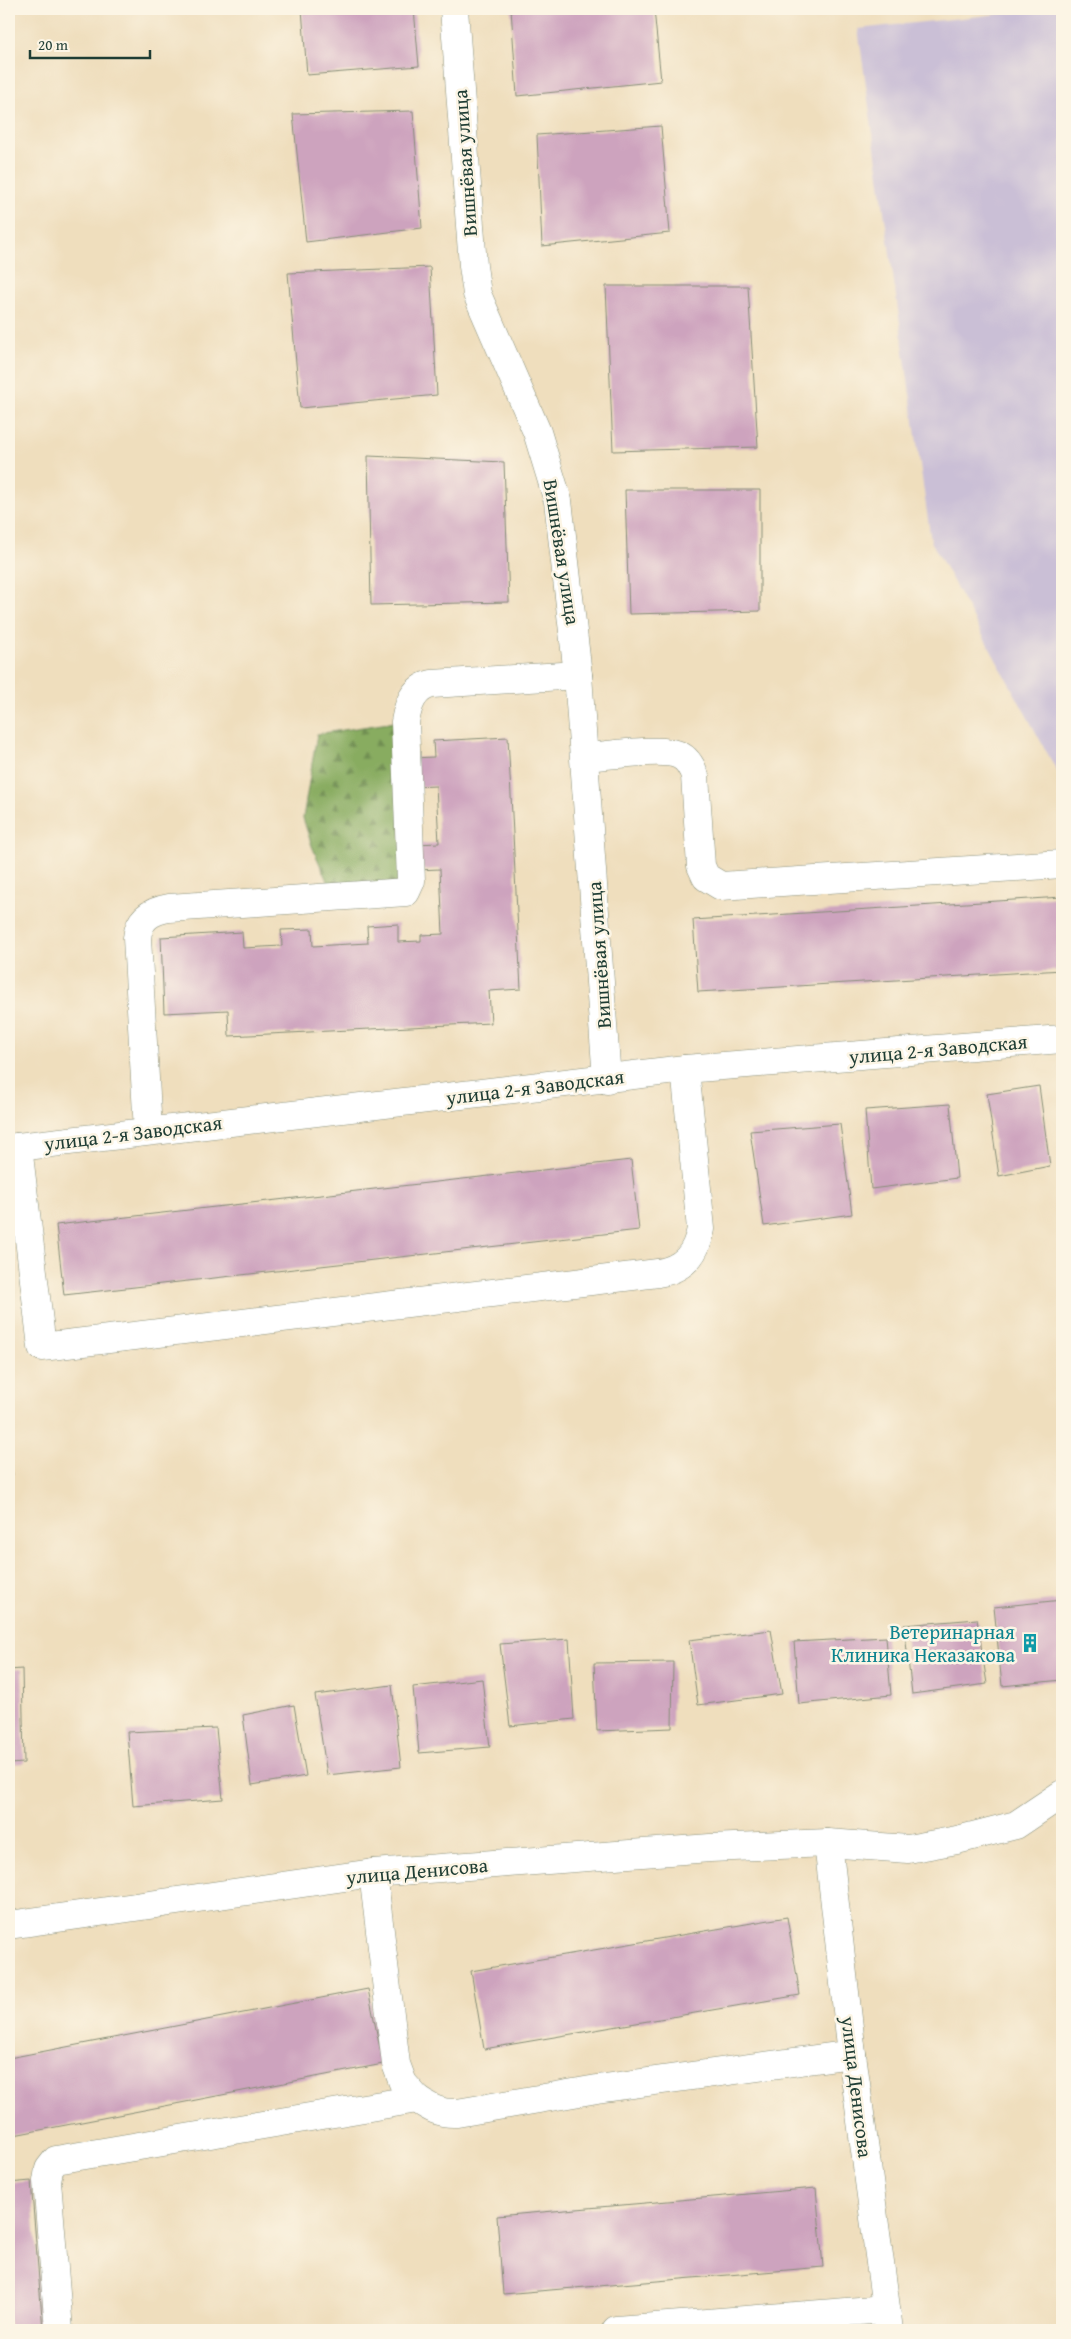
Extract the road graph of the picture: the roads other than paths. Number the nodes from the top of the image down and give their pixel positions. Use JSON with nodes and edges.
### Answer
{"nodes":[{"id":1,"x":454,"y":9,"type":"edge"},
{"id":2,"x":578,"y":675,"type":"junction"},
{"id":3,"x":585,"y":757,"type":"junction"},
{"id":4,"x":1062,"y":864,"type":"edge"},
{"id":5,"x":1062,"y":1039,"type":"edge"},
{"id":6,"x":685,"y":1069,"type":"junction"},
{"id":7,"x":607,"y":1080,"type":"junction"},
{"id":8,"x":148,"y":1131,"type":"junction"},
{"id":9,"x":13,"y":1148,"type":"edge"},
{"id":10,"x":1062,"y":1794,"type":"edge"},
{"id":11,"x":828,"y":1843,"type":"junction"},
{"id":12,"x":372,"y":1873,"type":"junction"},
{"id":13,"x":9,"y":1924,"type":"edge"},
{"id":14,"x":852,"y":2054,"type":"junction"},
{"id":15,"x":417,"y":2099,"type":"junction"},
{"id":16,"x":887,"y":2320,"type":"edge"},
{"id":17,"x":59,"y":2330,"type":"edge"},
{"id":18,"x":616,"y":2330,"type":"edge"}],
"edges":[{"from":1,"to":2,"type":"street","name":"Вишнёвая улица"},
{"from":2,"to":3,"type":"street","name":"Вишнёвая улица"},
{"from":2,"to":8,"type":"street"},
{"from":3,"to":4,"type":"street"},
{"from":3,"to":7,"type":"street","name":"Вишнёвая улица"},
{"from":5,"to":6,"type":"street","name":"улица 2-я Заводская"},
{"from":6,"to":7,"type":"street","name":"улица 2-я Заводская"},
{"from":6,"to":9,"type":"street"},
{"from":7,"to":8,"type":"street","name":"улица 2-я Заводская"},
{"from":8,"to":9,"type":"street","name":"улица 2-я Заводская"},
{"from":10,"to":11,"type":"street","name":"улица Денисова"},
{"from":11,"to":12,"type":"street","name":"улица Денисова"},
{"from":11,"to":14,"type":"street","name":"улица Денисова"},
{"from":12,"to":13,"type":"street","name":"улица Денисова"},
{"from":12,"to":15,"type":"street"},
{"from":14,"to":15,"type":"street"},
{"from":14,"to":16,"type":"street","name":"улица Денисова"},
{"from":15,"to":17,"type":"street"},
{"from":16,"to":18,"type":"street"}]}
